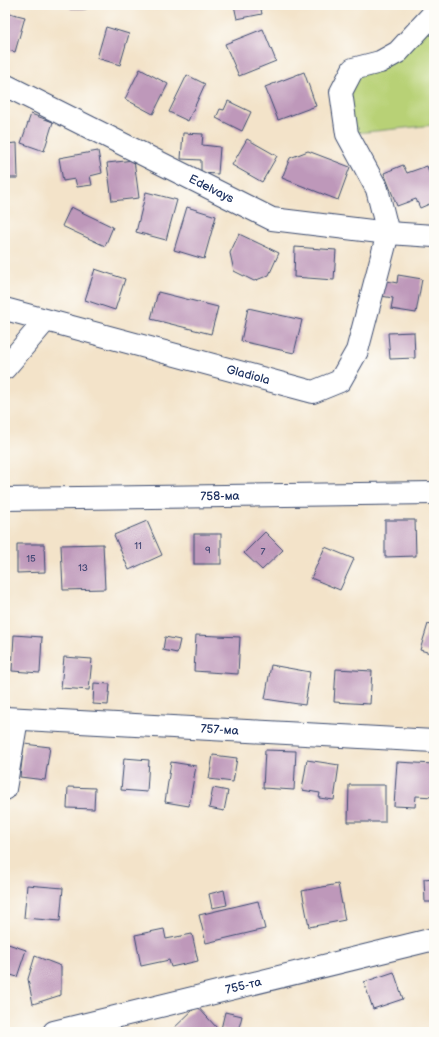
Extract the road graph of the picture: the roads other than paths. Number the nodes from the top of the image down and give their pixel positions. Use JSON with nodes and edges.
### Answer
{"nodes":[{"id":1,"x":434,"y":13,"type":"edge"},
{"id":2,"x":5,"y":85,"type":"edge"},
{"id":3,"x":388,"y":233,"type":"junction"},
{"id":4,"x":434,"y":236,"type":"edge"},
{"id":5,"x":5,"y":309,"type":"edge"},
{"id":6,"x":46,"y":321,"type":"junction"},
{"id":7,"x":5,"y":368,"type":"edge"},
{"id":8,"x":434,"y":493,"type":"edge"},
{"id":9,"x":5,"y":499,"type":"edge"},
{"id":10,"x":11,"y":719,"type":"edge"},
{"id":11,"x":434,"y":741,"type":"edge"},
{"id":12,"x":5,"y":789,"type":"edge"},
{"id":13,"x":434,"y":939,"type":"edge"},
{"id":14,"x":54,"y":1032,"type":"edge"}],
"edges":[{"from":1,"to":3,"type":"street"},
{"from":2,"to":3,"type":"street","name":"Edelvays"},
{"from":3,"to":4,"type":"street","name":"Edelvays"},
{"from":3,"to":6,"type":"street","name":"Gladiola"},
{"from":5,"to":6,"type":"street","name":"Gladiola"},
{"from":6,"to":7,"type":"street"},
{"from":8,"to":9,"type":"street","name":"758-ма"},
{"from":10,"to":11,"type":"street","name":"757-ма"},
{"from":10,"to":12,"type":"street"},
{"from":13,"to":14,"type":"street","name":"755-та"}]}
